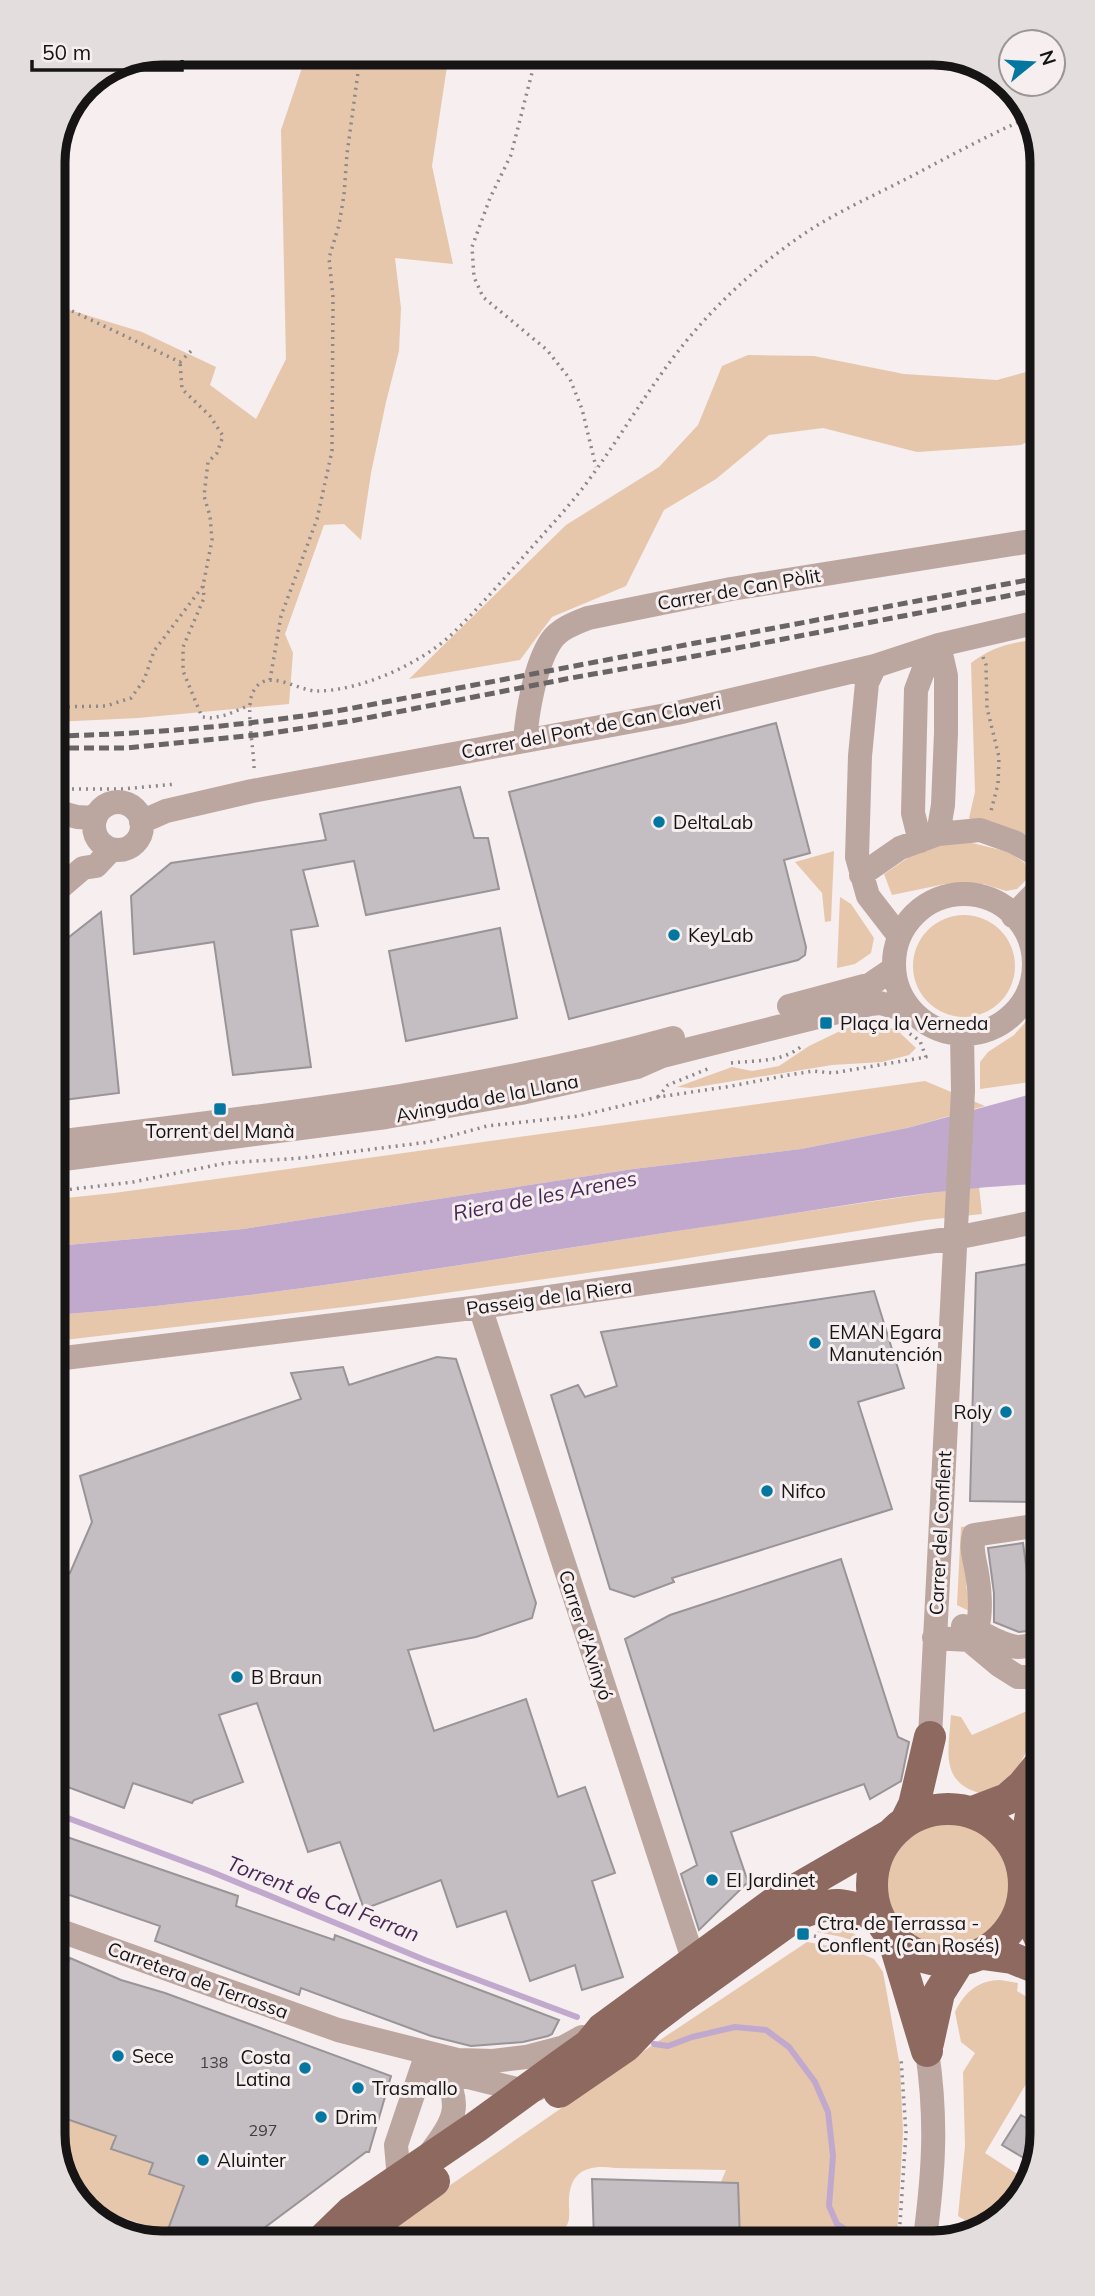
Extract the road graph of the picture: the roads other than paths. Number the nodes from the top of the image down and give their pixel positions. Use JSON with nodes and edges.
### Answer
{"nodes":[{"id":1,"x":1030,"y":541,"type":"edge"},
{"id":2,"x":1030,"y":624,"type":"edge"},
{"id":3,"x":939,"y":645,"type":"junction"},
{"id":4,"x":874,"y":666,"type":"junction"},
{"id":5,"x":525,"y":741,"type":"junction"},
{"id":6,"x":65,"y":814,"type":"edge"},
{"id":7,"x":141,"y":822,"type":"junction"},
{"id":8,"x":101,"y":835,"type":"junction"},
{"id":9,"x":929,"y":837,"type":"junction"},
{"id":10,"x":1030,"y":851,"type":"edge"},
{"id":11,"x":861,"y":875,"type":"junction"},
{"id":12,"x":65,"y":883,"type":"edge"},
{"id":13,"x":1030,"y":898,"type":"edge"},
{"id":14,"x":1013,"y":916,"type":"junction"},
{"id":15,"x":899,"y":936,"type":"junction"},
{"id":16,"x":1030,"y":941,"type":"edge"},
{"id":17,"x":893,"y":969,"type":"junction"},
{"id":18,"x":1030,"y":983,"type":"edge"},
{"id":19,"x":907,"y":1020,"type":"junction"},
{"id":20,"x":962,"y":1035,"type":"junction"},
{"id":21,"x":65,"y":1142,"type":"edge"},
{"id":22,"x":65,"y":1159,"type":"edge"},
{"id":23,"x":1030,"y":1222,"type":"edge"},
{"id":24,"x":956,"y":1227,"type":"junction"},
{"id":25,"x":480,"y":1307,"type":"junction"},
{"id":26,"x":65,"y":1358,"type":"edge"},
{"id":27,"x":1030,"y":1526,"type":"edge"},
{"id":28,"x":976,"y":1629,"type":"junction"},
{"id":29,"x":935,"y":1630,"type":"junction"},
{"id":30,"x":1030,"y":1645,"type":"edge"},
{"id":31,"x":1030,"y":1677,"type":"edge"},
{"id":32,"x":930,"y":1737,"type":"junction"},
{"id":33,"x":1030,"y":1776,"type":"edge"},
{"id":34,"x":967,"y":1811,"type":"junction"},
{"id":35,"x":1030,"y":1820,"type":"edge"},
{"id":36,"x":898,"y":1828,"type":"junction"},
{"id":37,"x":1023,"y":1866,"type":"junction"},
{"id":38,"x":1023,"y":1902,"type":"junction"},
{"id":39,"x":1030,"y":1917,"type":"edge"},
{"id":40,"x":65,"y":1932,"type":"edge"},
{"id":41,"x":884,"y":1938,"type":"junction"},
{"id":42,"x":971,"y":1957,"type":"junction"},
{"id":43,"x":694,"y":1962,"type":"junction"},
{"id":44,"x":1030,"y":1965,"type":"edge"},
{"id":45,"x":649,"y":2022,"type":"junction"},
{"id":46,"x":602,"y":2029,"type":"junction"},
{"id":47,"x":338,"y":2030,"type":"junction"},
{"id":48,"x":913,"y":2051,"type":"junction"},
{"id":49,"x":433,"y":2068,"type":"junction"},
{"id":50,"x":525,"y":2091,"type":"junction"},
{"id":51,"x":425,"y":2161,"type":"junction"},
{"id":52,"x":399,"y":2179,"type":"junction"},
{"id":53,"x":331,"y":2231,"type":"edge"},
{"id":54,"x":363,"y":2231,"type":"edge"},
{"id":55,"x":926,"y":2231,"type":"edge"}],
"edges":[{"from":1,"to":5,"type":"street","name":"Carrer de Can Pòlit"},
{"from":2,"to":3,"type":"street","name":"Carrer del Pont de Can Claveri"},
{"from":3,"to":4,"type":"street","name":"Carrer del Pont de Can Claveri"},
{"from":3,"to":9,"type":"street"},
{"from":4,"to":5,"type":"street","name":"Carrer del Pont de Can Claveri"},
{"from":4,"to":11,"type":"street"},
{"from":5,"to":7,"type":"street","name":"Carrer del Pont de Can Claveri"},
{"from":6,"to":8,"type":"street"},
{"from":7,"to":8,"type":"street"},
{"from":7,"to":8,"type":"street"},
{"from":8,"to":12,"type":"street"},
{"from":9,"to":10,"type":"street"},
{"from":9,"to":11,"type":"street"},
{"from":11,"to":15,"type":"street"},
{"from":13,"to":14,"type":"street"},
{"from":14,"to":15,"type":"street"},
{"from":14,"to":16,"type":"street"},
{"from":15,"to":17,"type":"street"},
{"from":17,"to":19,"type":"street"},
{"from":17,"to":21,"type":"street","name":"Avinguda de la Llana"},
{"from":18,"to":20,"type":"street"},
{"from":19,"to":20,"type":"street"},
{"from":19,"to":22,"type":"street","name":"Avinguda de la Llana"},
{"from":20,"to":24,"type":"street","name":"Carrer del Conflent"},
{"from":23,"to":24,"type":"street","name":"Passeig de la Riera"},
{"from":24,"to":25,"type":"street","name":"Passeig de la Riera"},
{"from":24,"to":29,"type":"street","name":"Carrer del Conflent"},
{"from":25,"to":26,"type":"street","name":"Passeig de la Riera"},
{"from":25,"to":43,"type":"street","name":"Carrer d'Avinyó"},
{"from":27,"to":28,"type":"street"},
{"from":28,"to":29,"type":"street"},
{"from":28,"to":30,"type":"street"},
{"from":29,"to":31,"type":"street"},
{"from":29,"to":32,"type":"street","name":"Carrer del Conflent"},
{"from":32,"to":34,"type":"main road"},
{"from":32,"to":36,"type":"main road"},
{"from":33,"to":34,"type":"main road"},
{"from":34,"to":36,"type":"main road"},
{"from":34,"to":37,"type":"main road"},
{"from":35,"to":37,"type":"main road"},
{"from":36,"to":41,"type":"main road"},
{"from":36,"to":43,"type":"main road"},
{"from":37,"to":38,"type":"main road"},
{"from":38,"to":39,"type":"main road"},
{"from":38,"to":42,"type":"main road"},
{"from":40,"to":47,"type":"street","name":"Carretera de Terrassa"},
{"from":41,"to":42,"type":"main road"},
{"from":41,"to":45,"type":"main road"},
{"from":41,"to":48,"type":"main road"},
{"from":42,"to":44,"type":"main road"},
{"from":42,"to":48,"type":"main road"},
{"from":43,"to":46,"type":"main road"},
{"from":45,"to":50,"type":"street"},
{"from":45,"to":54,"type":"main road"},
{"from":46,"to":47,"type":"street"},
{"from":46,"to":50,"type":"main road"},
{"from":47,"to":49,"type":"street"},
{"from":48,"to":55,"type":"street"},
{"from":49,"to":50,"type":"street"},
{"from":49,"to":51,"type":"street"},
{"from":49,"to":52,"type":"street"},
{"from":50,"to":51,"type":"main road"},
{"from":51,"to":52,"type":"main road"},
{"from":52,"to":53,"type":"main road"}]}
